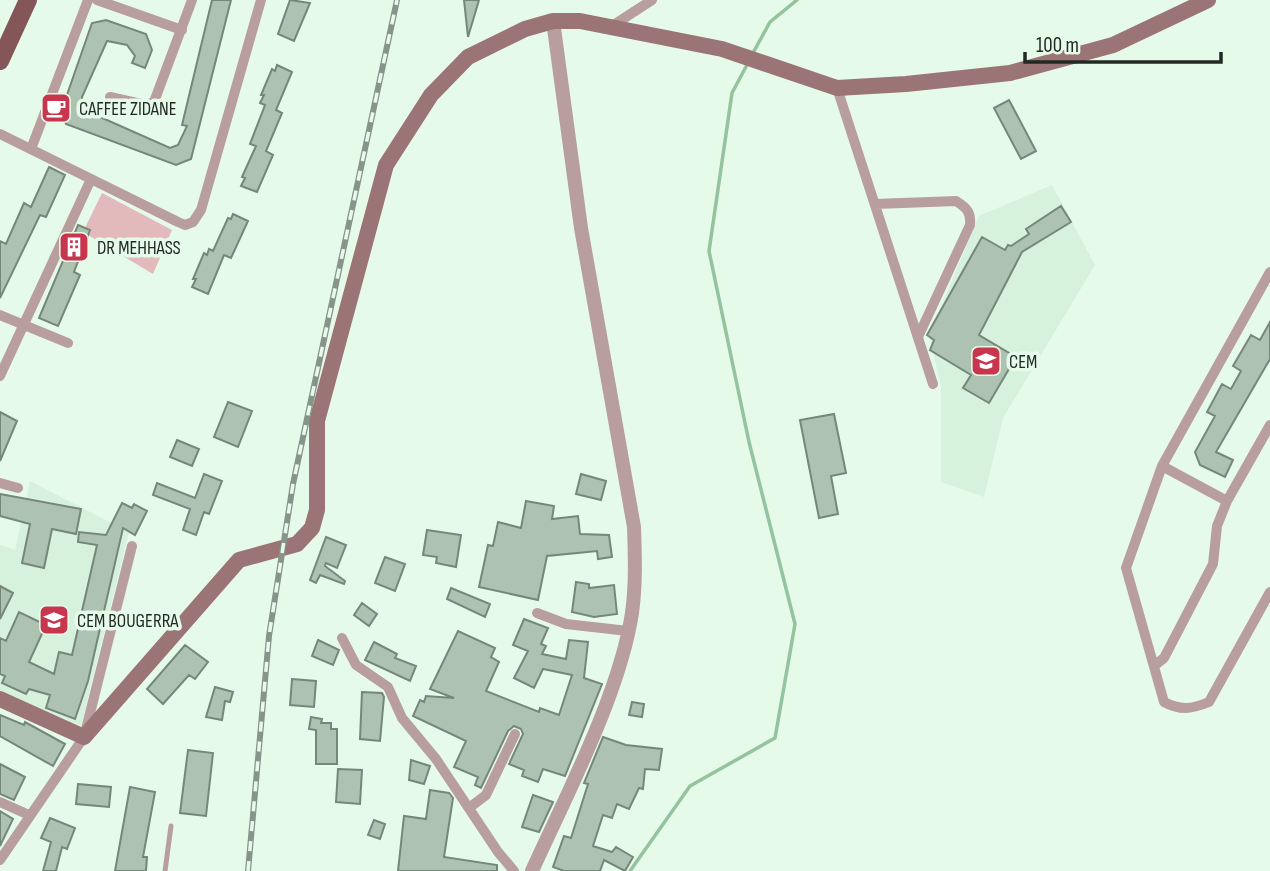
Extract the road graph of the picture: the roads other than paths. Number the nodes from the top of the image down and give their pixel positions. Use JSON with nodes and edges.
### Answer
{"nodes":[{"id":1,"x":28,"y":0,"type":"edge"},
{"id":2,"x":88,"y":0,"type":"edge"},
{"id":3,"x":97,"y":0,"type":"edge"},
{"id":4,"x":192,"y":0,"type":"edge"},
{"id":5,"x":261,"y":0,"type":"edge"},
{"id":6,"x":652,"y":0,"type":"edge"},
{"id":7,"x":1208,"y":0,"type":"edge"},
{"id":8,"x":554,"y":21,"type":"junction"},
{"id":9,"x":612,"y":26,"type":"junction"},
{"id":10,"x":182,"y":30,"type":"junction"},
{"id":11,"x":0,"y":61,"type":"edge"},
{"id":12,"x":837,"y":88,"type":"junction"},
{"id":13,"x":110,"y":97,"type":"dead end"},
{"id":14,"x":0,"y":134,"type":"edge"},
{"id":15,"x":31,"y":149,"type":"junction"},
{"id":16,"x":91,"y":179,"type":"junction"},
{"id":17,"x":875,"y":204,"type":"junction"},
{"id":18,"x":1270,"y":272,"type":"edge"},
{"id":19,"x":0,"y":315,"type":"edge"},
{"id":20,"x":23,"y":326,"type":"junction"},
{"id":21,"x":918,"y":337,"type":"junction"},
{"id":22,"x":68,"y":343,"type":"dead end"},
{"id":23,"x":0,"y":376,"type":"edge"},
{"id":24,"x":933,"y":384,"type":"dead end"},
{"id":25,"x":1270,"y":425,"type":"edge"},
{"id":26,"x":1162,"y":466,"type":"junction"},
{"id":27,"x":0,"y":483,"type":"edge"},
{"id":28,"x":18,"y":488,"type":"dead end"},
{"id":29,"x":1227,"y":500,"type":"junction"},
{"id":30,"x":132,"y":546,"type":"dead end"},
{"id":31,"x":1270,"y":592,"type":"edge"},
{"id":32,"x":537,"y":613,"type":"dead end"},
{"id":33,"x":628,"y":631,"type":"junction"},
{"id":34,"x":342,"y":638,"type":"dead end"},
{"id":35,"x":1154,"y":666,"type":"junction"},
{"id":36,"x":0,"y":699,"type":"edge"},
{"id":37,"x":515,"y":734,"type":"dead end"},
{"id":38,"x":84,"y":737,"type":"junction"},
{"id":39,"x":0,"y":802,"type":"edge"},
{"id":40,"x":469,"y":808,"type":"junction"},
{"id":41,"x":29,"y":815,"type":"junction"},
{"id":42,"x":171,"y":826,"type":"dead end"},
{"id":43,"x":0,"y":860,"type":"edge"},
{"id":44,"x":165,"y":871,"type":"edge"},
{"id":45,"x":514,"y":871,"type":"edge"},
{"id":46,"x":532,"y":871,"type":"edge"}],
"edges":[{"from":1,"to":11,"type":"main road"},
{"from":2,"to":15,"type":"street"},
{"from":3,"to":10,"type":"street"},
{"from":4,"to":10,"type":"street"},
{"from":5,"to":16,"type":"street"},
{"from":6,"to":9,"type":"street"},
{"from":7,"to":12,"type":"main road"},
{"from":8,"to":9,"type":"main road"},
{"from":8,"to":33,"type":"street"},
{"from":8,"to":38,"type":"main road"},
{"from":9,"to":12,"type":"main road"},
{"from":10,"to":13,"type":"street"},
{"from":12,"to":17,"type":"street"},
{"from":14,"to":15,"type":"street"},
{"from":15,"to":16,"type":"street"},
{"from":16,"to":20,"type":"street"},
{"from":17,"to":21,"type":"street"},
{"from":17,"to":21,"type":"street"},
{"from":18,"to":26,"type":"street"},
{"from":19,"to":20,"type":"street"},
{"from":20,"to":22,"type":"street"},
{"from":20,"to":23,"type":"street"},
{"from":21,"to":24,"type":"street"},
{"from":25,"to":29,"type":"street"},
{"from":26,"to":29,"type":"street"},
{"from":26,"to":35,"type":"street"},
{"from":27,"to":28,"type":"street"},
{"from":29,"to":35,"type":"street"},
{"from":30,"to":38,"type":"street"},
{"from":31,"to":35,"type":"street"},
{"from":32,"to":33,"type":"street"},
{"from":33,"to":46,"type":"street"},
{"from":34,"to":40,"type":"street"},
{"from":36,"to":38,"type":"main road"},
{"from":37,"to":40,"type":"street"},
{"from":38,"to":41,"type":"street"},
{"from":39,"to":41,"type":"street"},
{"from":40,"to":45,"type":"street"},
{"from":41,"to":43,"type":"street"},
{"from":42,"to":44,"type":"lane"}]}
